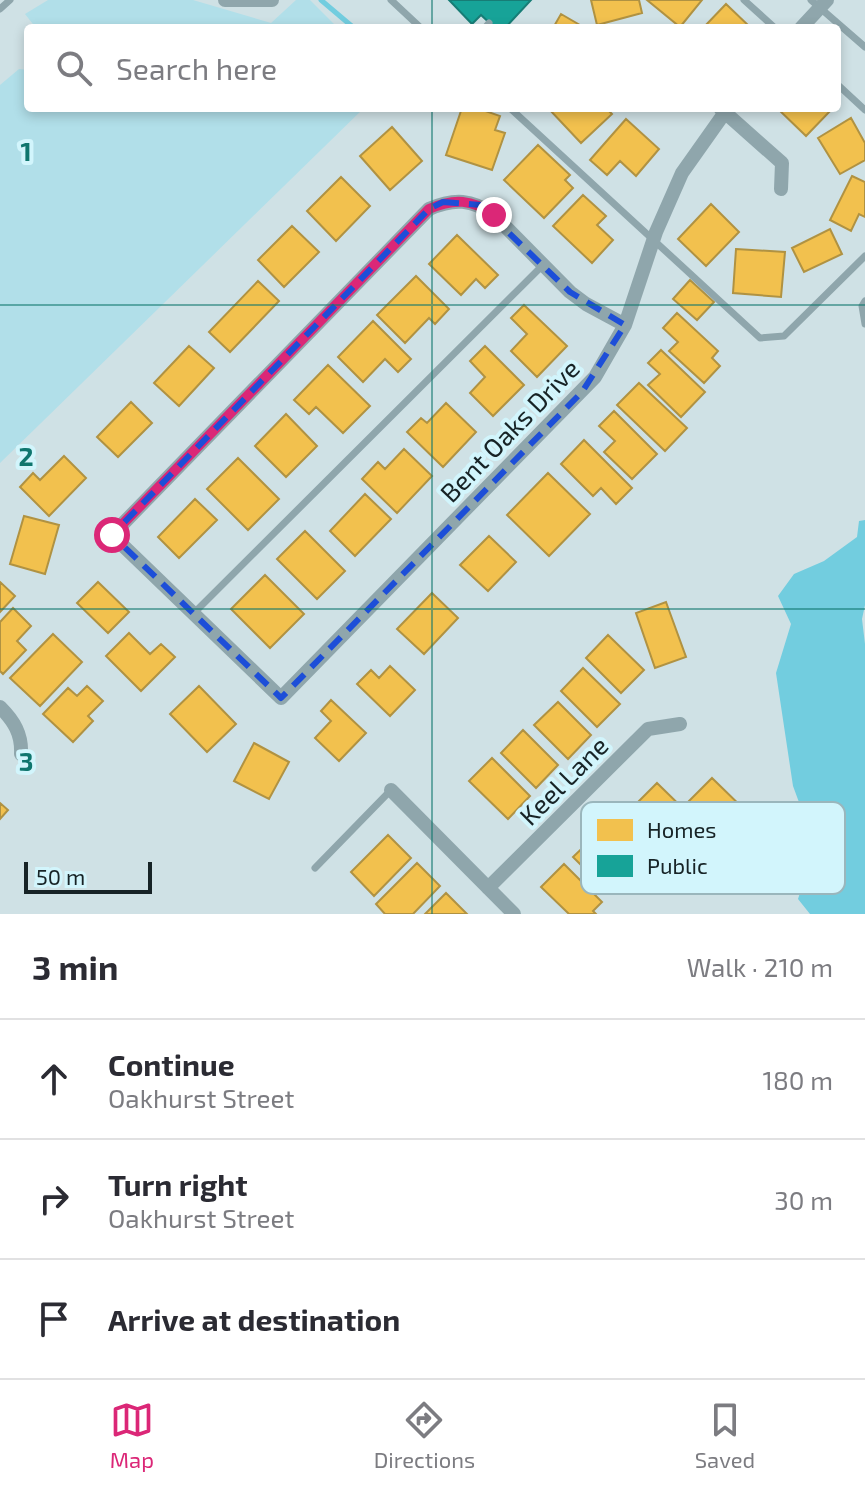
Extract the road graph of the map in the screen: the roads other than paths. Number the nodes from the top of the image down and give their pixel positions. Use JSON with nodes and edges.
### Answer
{"nodes":[{"id":1,"x":10,"y":0,"type":"edge"},
{"id":2,"x":225,"y":0,"type":"edge"},
{"id":3,"x":272,"y":0,"type":"edge"},
{"id":4,"x":744,"y":0,"type":"edge"},
{"id":5,"x":394,"y":1,"type":"edge"},
{"id":6,"x":819,"y":2,"type":"edge"},
{"id":7,"x":0,"y":9,"type":"edge"},
{"id":8,"x":417,"y":24,"type":"edge"},
{"id":9,"x":771,"y":24,"type":"edge"},
{"id":10,"x":804,"y":24,"type":"edge"},
{"id":11,"x":865,"y":47,"type":"edge"},
{"id":12,"x":841,"y":88,"type":"edge"},
{"id":13,"x":865,"y":110,"type":"edge"},
{"id":14,"x":514,"y":112,"type":"edge"},
{"id":15,"x":722,"y":112,"type":"edge"},
{"id":16,"x":727,"y":112,"type":"edge"},
{"id":17,"x":781,"y":189,"type":"dead end"},
{"id":18,"x":654,"y":239,"type":"junction"},
{"id":19,"x":865,"y":256,"type":"edge"},
{"id":20,"x":542,"y":266,"type":"junction"},
{"id":21,"x":865,"y":301,"type":"edge"},
{"id":22,"x":865,"y":324,"type":"edge"},
{"id":23,"x":625,"y":325,"type":"junction"},
{"id":24,"x":193,"y":614,"type":"junction"},
{"id":25,"x":0,"y":707,"type":"edge"},
{"id":26,"x":680,"y":724,"type":"dead end"},
{"id":27,"x":21,"y":754,"type":"dead end"},
{"id":28,"x":391,"y":790,"type":"joint"},
{"id":29,"x":315,"y":868,"type":"dead end"},
{"id":30,"x":488,"y":888,"type":"junction"},
{"id":31,"x":514,"y":914,"type":"edge"}],
"edges":[{"from":1,"to":7,"type":"lane"},
{"from":2,"to":3,"type":"street"},
{"from":4,"to":9,"type":"lane"},
{"from":5,"to":8,"type":"lane"},
{"from":6,"to":10,"type":"street"},
{"from":6,"to":11,"type":"lane"},
{"from":12,"to":13,"type":"lane"},
{"from":14,"to":18,"type":"lane"},
{"from":15,"to":18,"type":"street","name":"Bent Oaks Drive"},
{"from":16,"to":17,"type":"street"},
{"from":18,"to":19,"type":"lane"},
{"from":18,"to":23,"type":"street","name":"Bent Oaks Drive"},
{"from":20,"to":23,"type":"street"},
{"from":20,"to":24,"type":"lane"},
{"from":20,"to":24,"type":"street"},
{"from":21,"to":22,"type":"lane"},
{"from":23,"to":24,"type":"street","name":"Bent Oaks Drive"},
{"from":25,"to":27,"type":"street"},
{"from":26,"to":30,"type":"street","name":"Keel Lane"},
{"from":28,"to":29,"type":"lane"},
{"from":28,"to":30,"type":"street"},
{"from":30,"to":31,"type":"street"}]}
